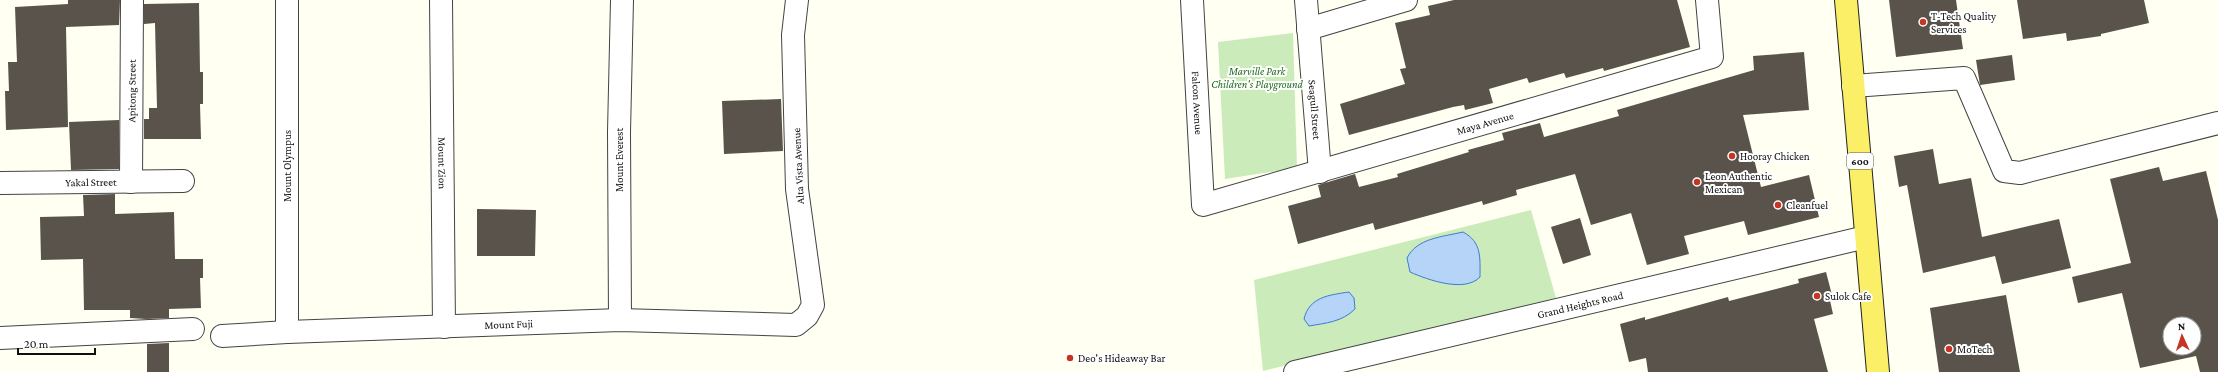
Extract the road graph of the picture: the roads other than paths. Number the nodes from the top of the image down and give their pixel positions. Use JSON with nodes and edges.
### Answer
{"nodes":[{"id":1,"x":132,"y":0,"type":"edge"},
{"id":2,"x":287,"y":0,"type":"edge"},
{"id":3,"x":441,"y":0,"type":"edge"},
{"id":4,"x":622,"y":0,"type":"edge"},
{"id":5,"x":797,"y":0,"type":"edge"},
{"id":6,"x":1192,"y":0,"type":"edge"},
{"id":7,"x":1306,"y":0,"type":"edge"},
{"id":8,"x":1406,"y":0,"type":"edge"},
{"id":9,"x":1707,"y":0,"type":"edge"},
{"id":10,"x":1846,"y":0,"type":"edge"},
{"id":11,"x":1308,"y":29,"type":"junction"},
{"id":12,"x":1853,"y":86,"type":"junction"},
{"id":13,"x":2218,"y":123,"type":"edge"},
{"id":14,"x":1320,"y":172,"type":"junction"},
{"id":15,"x":183,"y":181,"type":"dead end"},
{"id":16,"x":131,"y":182,"type":"junction"},
{"id":17,"x":0,"y":183,"type":"edge"},
{"id":18,"x":1203,"y":206,"type":"joint"},
{"id":19,"x":1866,"y":236,"type":"junction"},
{"id":20,"x":620,"y":320,"type":"junction"},
{"id":21,"x":796,"y":325,"type":"joint"},
{"id":22,"x":444,"y":327,"type":"junction"},
{"id":23,"x":193,"y":329,"type":"dead end"},
{"id":24,"x":287,"y":332,"type":"junction"},
{"id":25,"x":222,"y":336,"type":"dead end"},
{"id":26,"x":0,"y":338,"type":"edge"},
{"id":27,"x":1295,"y":372,"type":"edge"},
{"id":28,"x":1878,"y":372,"type":"edge"}],
"edges":[{"from":1,"to":16,"type":"street","name":"Apitong Street"},
{"from":2,"to":24,"type":"street","name":"Mount Olympus"},
{"from":3,"to":22,"type":"street","name":"Mount Zion"},
{"from":4,"to":20,"type":"street","name":"Mount Everest"},
{"from":5,"to":21,"type":"street","name":"Alta Vista Avenue"},
{"from":6,"to":18,"type":"street","name":"Falcon Avenue"},
{"from":7,"to":11,"type":"street","name":"Seagull Street"},
{"from":8,"to":11,"type":"street"},
{"from":9,"to":14,"type":"street","name":"Maya Avenue"},
{"from":10,"to":12,"type":"main road","number":"600"},
{"from":11,"to":14,"type":"street","name":"Seagull Street"},
{"from":12,"to":13,"type":"street"},
{"from":12,"to":19,"type":"main road","number":"600"},
{"from":14,"to":18,"type":"street","name":"Maya Avenue"},
{"from":15,"to":16,"type":"street","name":"Yakal Street"},
{"from":16,"to":17,"type":"street","name":"Yakal Street"},
{"from":19,"to":27,"type":"street","name":"Grand Heights Road"},
{"from":19,"to":28,"type":"main road","number":"600"},
{"from":20,"to":21,"type":"street","name":"Mount Fuji"},
{"from":20,"to":22,"type":"street","name":"Mount Fuji"},
{"from":22,"to":24,"type":"street","name":"Mount Fuji"},
{"from":23,"to":26,"type":"street"},
{"from":24,"to":25,"type":"street","name":"Mount Fuji"}]}
